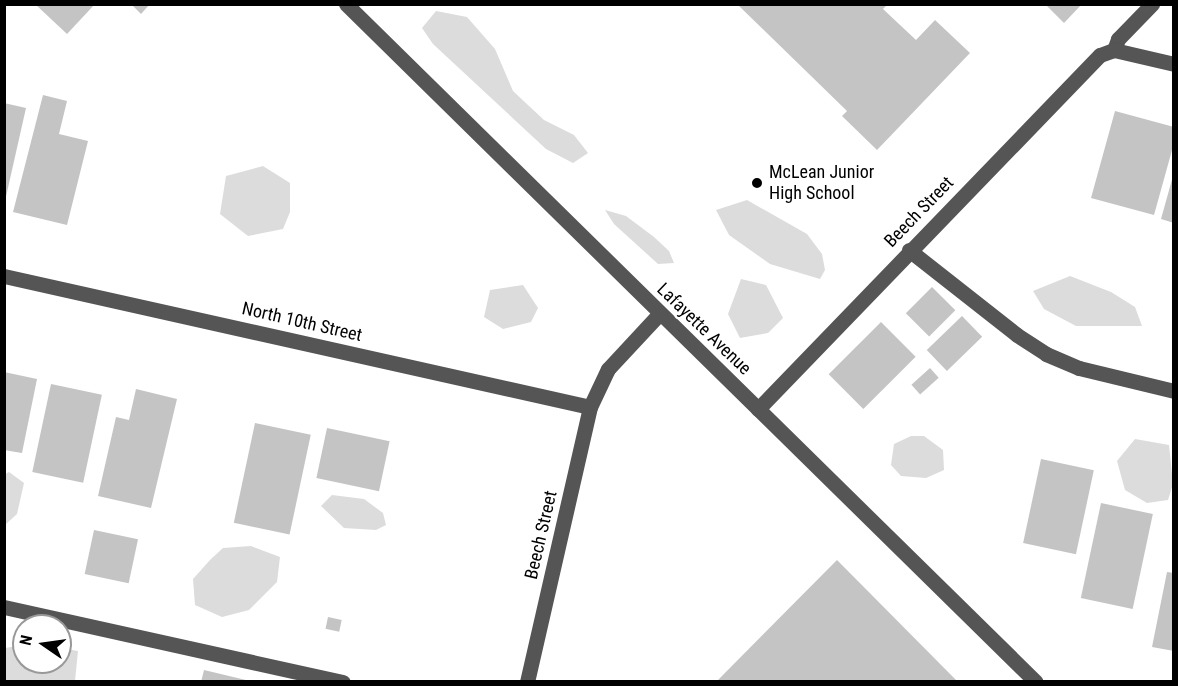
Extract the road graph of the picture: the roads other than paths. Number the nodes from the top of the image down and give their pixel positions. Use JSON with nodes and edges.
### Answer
{"nodes":[{"id":1,"x":346,"y":4,"type":"edge"},
{"id":2,"x":1152,"y":4,"type":"edge"},
{"id":3,"x":1114,"y":50,"type":"junction"},
{"id":4,"x":1173,"y":64,"type":"edge"},
{"id":5,"x":909,"y":250,"type":"junction"},
{"id":6,"x":4,"y":276,"type":"edge"},
{"id":7,"x":660,"y":313,"type":"junction"},
{"id":8,"x":1173,"y":391,"type":"edge"},
{"id":9,"x":590,"y":407,"type":"junction"},
{"id":10,"x":758,"y":409,"type":"junction"},
{"id":11,"x":4,"y":607,"type":"edge"},
{"id":12,"x":343,"y":681,"type":"edge"},
{"id":13,"x":528,"y":681,"type":"edge"},
{"id":14,"x":1036,"y":681,"type":"edge"}],
"edges":[{"from":1,"to":7,"type":"street","name":"Lafayette Avenue"},
{"from":2,"to":3,"type":"street"},
{"from":3,"to":4,"type":"street"},
{"from":3,"to":5,"type":"street","name":"Beech Street"},
{"from":5,"to":8,"type":"street"},
{"from":5,"to":10,"type":"street","name":"Beech Street"},
{"from":6,"to":9,"type":"street","name":"North 10th Street"},
{"from":7,"to":9,"type":"street","name":"Beech Street"},
{"from":7,"to":10,"type":"street","name":"Lafayette Avenue"},
{"from":9,"to":13,"type":"street","name":"Beech Street"},
{"from":10,"to":14,"type":"street","name":"Lafayette Avenue"},
{"from":11,"to":12,"type":"street"}]}
